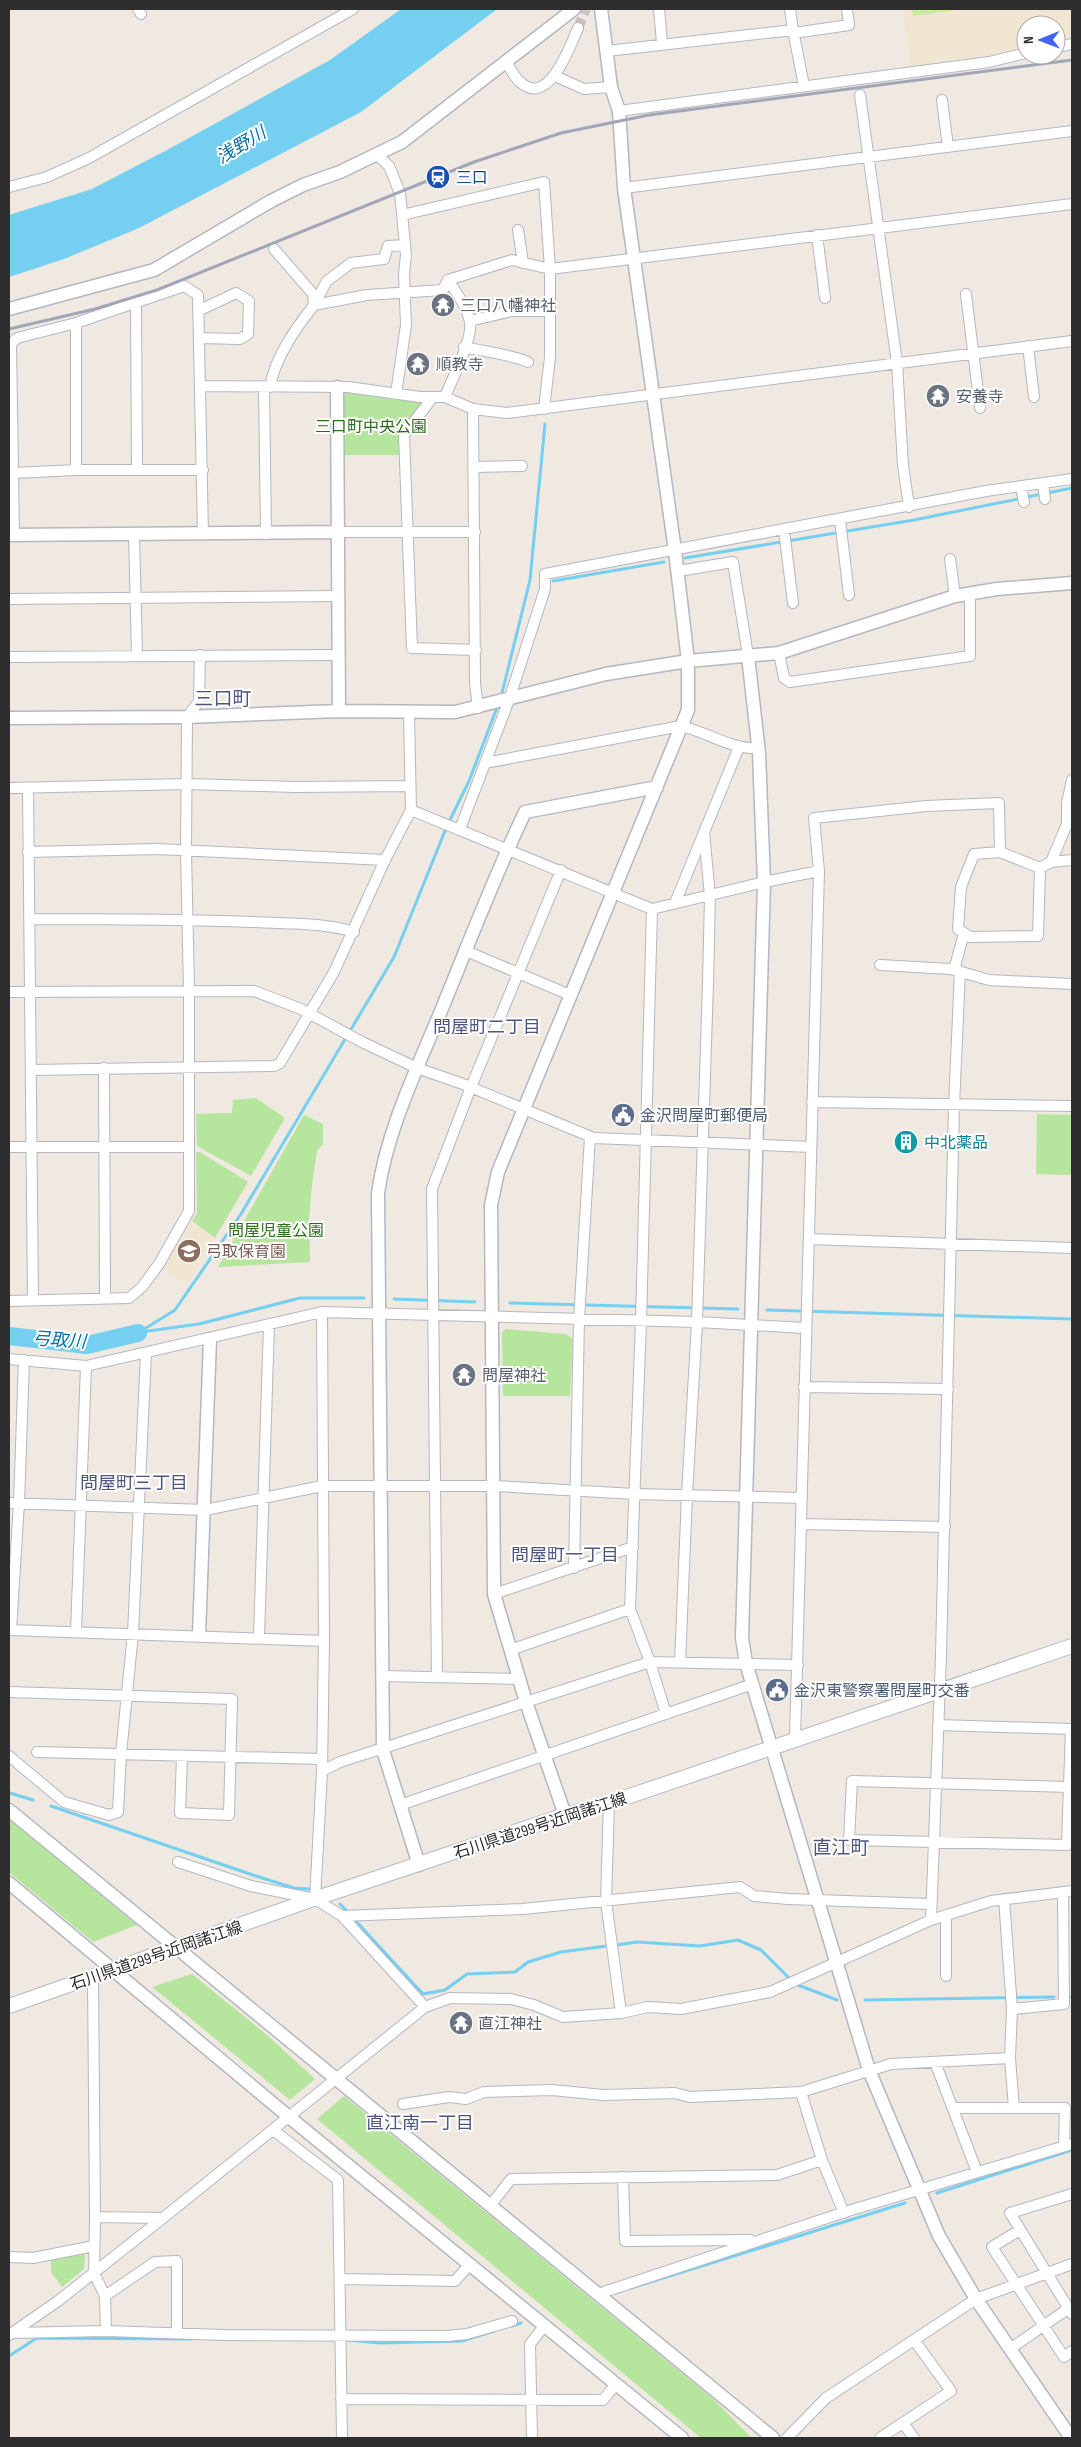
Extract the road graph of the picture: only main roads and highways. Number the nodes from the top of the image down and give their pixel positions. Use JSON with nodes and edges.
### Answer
{"nodes":[{"id":1,"x":1072,"y":1646,"type":"edge"},
{"id":2,"x":9,"y":2006,"type":"edge"}],
"edges":[{"from":1,"to":2,"type":"main road","name":"石川県道299号近岡諸江線"}]}
